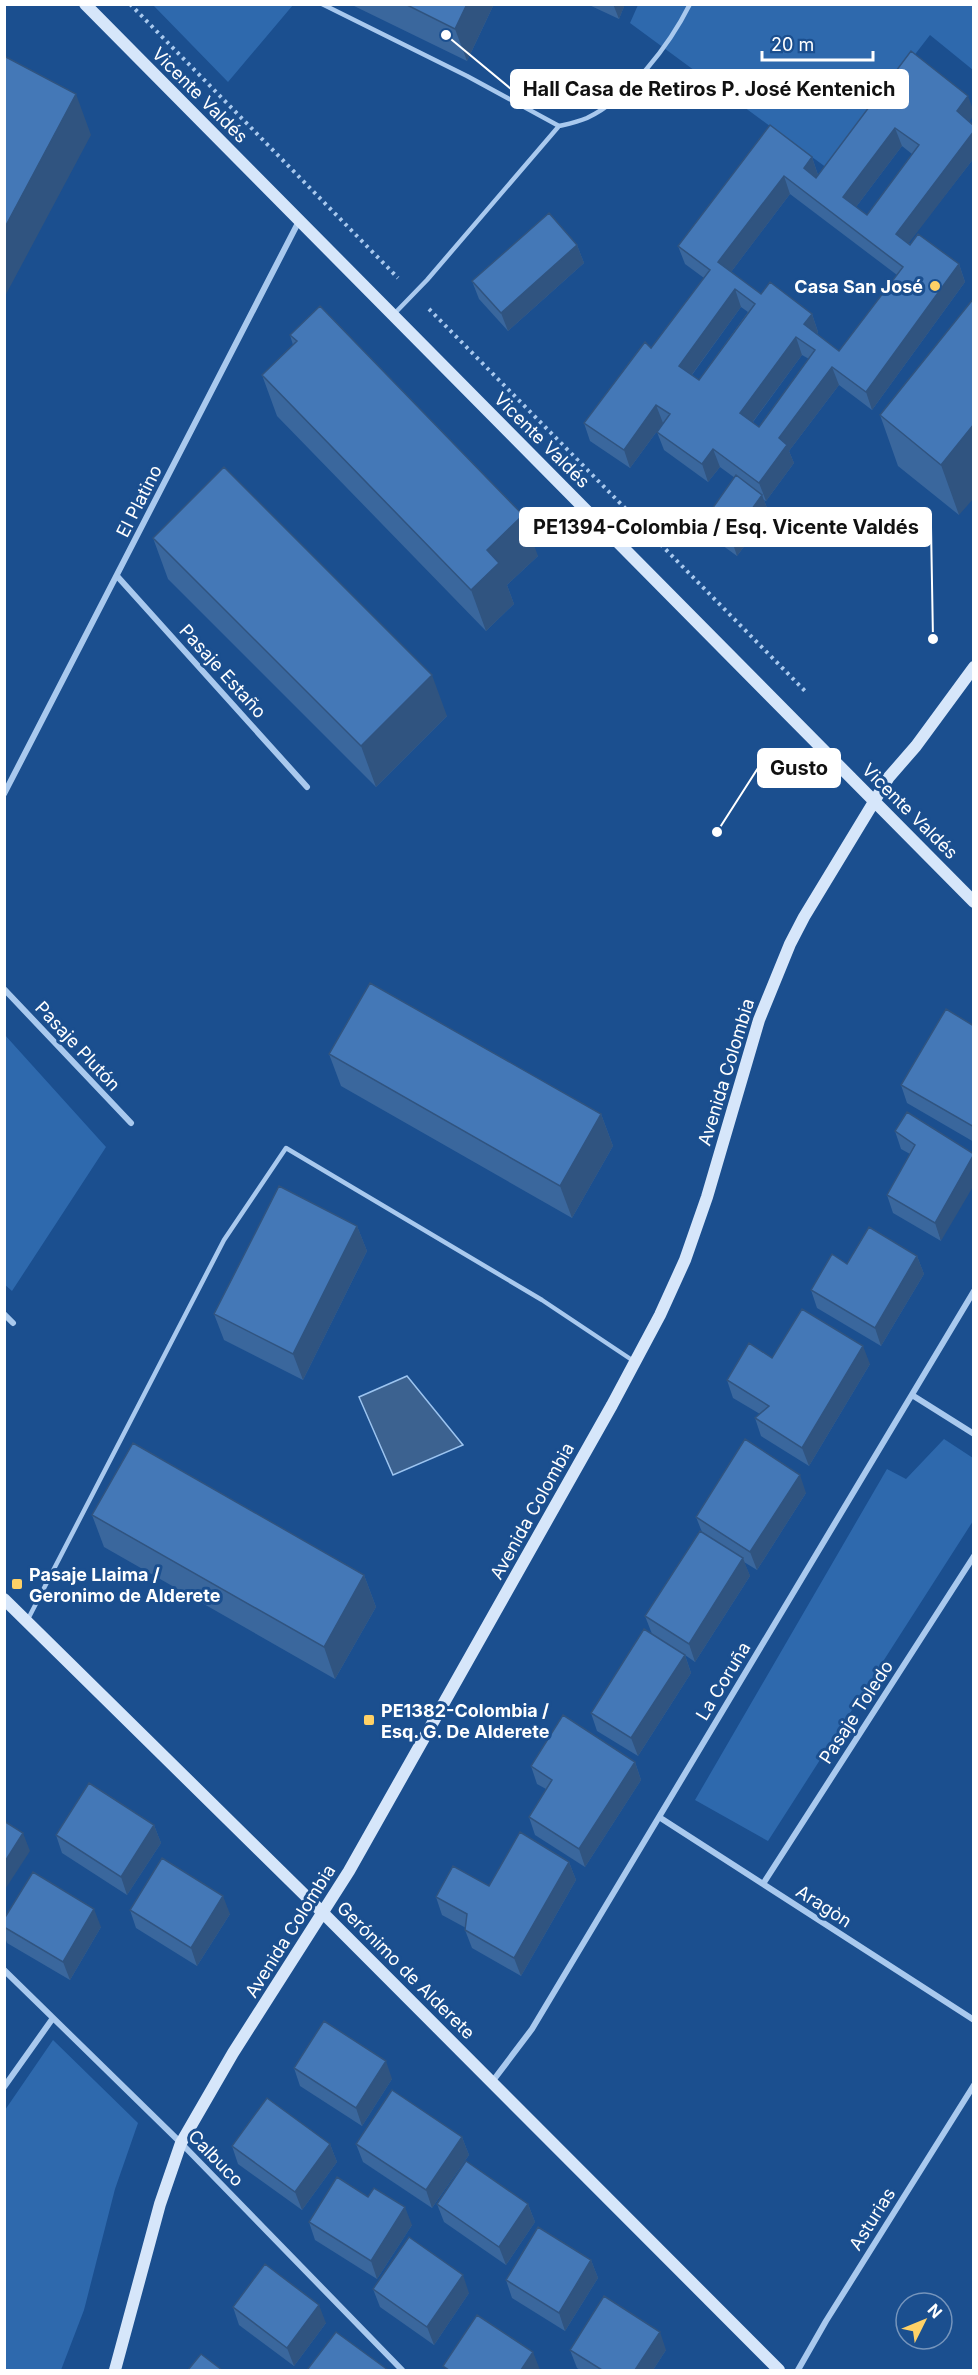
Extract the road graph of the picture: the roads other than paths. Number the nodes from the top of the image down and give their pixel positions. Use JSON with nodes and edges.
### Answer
{"nodes":[{"id":1,"x":85,"y":4,"type":"edge"},
{"id":2,"x":322,"y":4,"type":"edge"},
{"id":3,"x":690,"y":4,"type":"edge"},
{"id":4,"x":559,"y":126,"type":"junction"},
{"id":5,"x":300,"y":220,"type":"junction"},
{"id":6,"x":393,"y":315,"type":"junction"},
{"id":7,"x":117,"y":576,"type":"junction"},
{"id":8,"x":974,"y":667,"type":"edge"},
{"id":9,"x":307,"y":787,"type":"dead end"},
{"id":10,"x":4,"y":794,"type":"edge"},
{"id":11,"x":874,"y":801,"type":"junction"},
{"id":12,"x":974,"y":902,"type":"edge"},
{"id":13,"x":4,"y":989,"type":"edge"},
{"id":14,"x":130,"y":1123,"type":"dead end"},
{"id":15,"x":974,"y":1291,"type":"edge"},
{"id":16,"x":4,"y":1314,"type":"edge"},
{"id":17,"x":13,"y":1323,"type":"dead end"},
{"id":18,"x":635,"y":1363,"type":"junction"},
{"id":19,"x":912,"y":1395,"type":"junction"},
{"id":20,"x":974,"y":1434,"type":"edge"},
{"id":21,"x":974,"y":1556,"type":"edge"},
{"id":22,"x":4,"y":1599,"type":"edge"},
{"id":23,"x":27,"y":1621,"type":"junction"},
{"id":24,"x":659,"y":1817,"type":"junction"},
{"id":25,"x":763,"y":1884,"type":"junction"},
{"id":26,"x":323,"y":1913,"type":"junction"},
{"id":27,"x":4,"y":1970,"type":"edge"},
{"id":28,"x":53,"y":2018,"type":"junction"},
{"id":29,"x":974,"y":2020,"type":"edge"},
{"id":30,"x":492,"y":2082,"type":"junction"},
{"id":31,"x":974,"y":2085,"type":"edge"},
{"id":32,"x":4,"y":2087,"type":"edge"},
{"id":33,"x":181,"y":2143,"type":"junction"},
{"id":34,"x":115,"y":2370,"type":"edge"},
{"id":35,"x":402,"y":2370,"type":"edge"},
{"id":36,"x":779,"y":2370,"type":"edge"},
{"id":37,"x":798,"y":2370,"type":"edge"}],
"edges":[{"from":1,"to":5,"type":"main road","name":"Vicente Valdés"},
{"from":2,"to":4,"type":"lane"},
{"from":3,"to":4,"type":"lane"},
{"from":4,"to":6,"type":"lane"},
{"from":5,"to":6,"type":"main road","name":"Vicente Valdés"},
{"from":5,"to":7,"type":"street","name":"El Platino"},
{"from":6,"to":11,"type":"main road","name":"Vicente Valdés"},
{"from":7,"to":9,"type":"street","name":"Pasaje Estaño"},
{"from":7,"to":10,"type":"street","name":"El Platino"},
{"from":8,"to":11,"type":"main road","name":"Avenida Colombia"},
{"from":11,"to":12,"type":"main road","name":"Vicente Valdés"},
{"from":11,"to":18,"type":"main road","name":"Avenida Colombia"},
{"from":13,"to":14,"type":"street","name":"Pasaje Plutón"},
{"from":15,"to":19,"type":"street","name":"La Coruña"},
{"from":16,"to":17,"type":"street"},
{"from":18,"to":23,"type":"lane"},
{"from":18,"to":26,"type":"main road","name":"Avenida Colombia"},
{"from":19,"to":20,"type":"street"},
{"from":19,"to":24,"type":"street","name":"La Coruña"},
{"from":21,"to":25,"type":"street","name":"Pasaje Toledo"},
{"from":22,"to":23,"type":"main road","name":"Gerónimo de Alderete"},
{"from":23,"to":26,"type":"main road","name":"Gerónimo de Alderete"},
{"from":24,"to":25,"type":"street","name":"Aragòn"},
{"from":24,"to":30,"type":"street","name":"La Coruña"},
{"from":25,"to":29,"type":"street","name":"Aragòn"},
{"from":26,"to":30,"type":"main road","name":"Gerónimo de Alderete"},
{"from":26,"to":33,"type":"main road","name":"Avenida Colombia"},
{"from":27,"to":28,"type":"street","name":"Calbuco"},
{"from":28,"to":32,"type":"street"},
{"from":28,"to":33,"type":"street","name":"Calbuco"},
{"from":30,"to":36,"type":"main road","name":"Gerónimo de Alderete"},
{"from":31,"to":37,"type":"street","name":"Asturias"},
{"from":33,"to":34,"type":"main road","name":"Avenida Colombia"},
{"from":33,"to":35,"type":"street","name":"Calbuco"}]}
